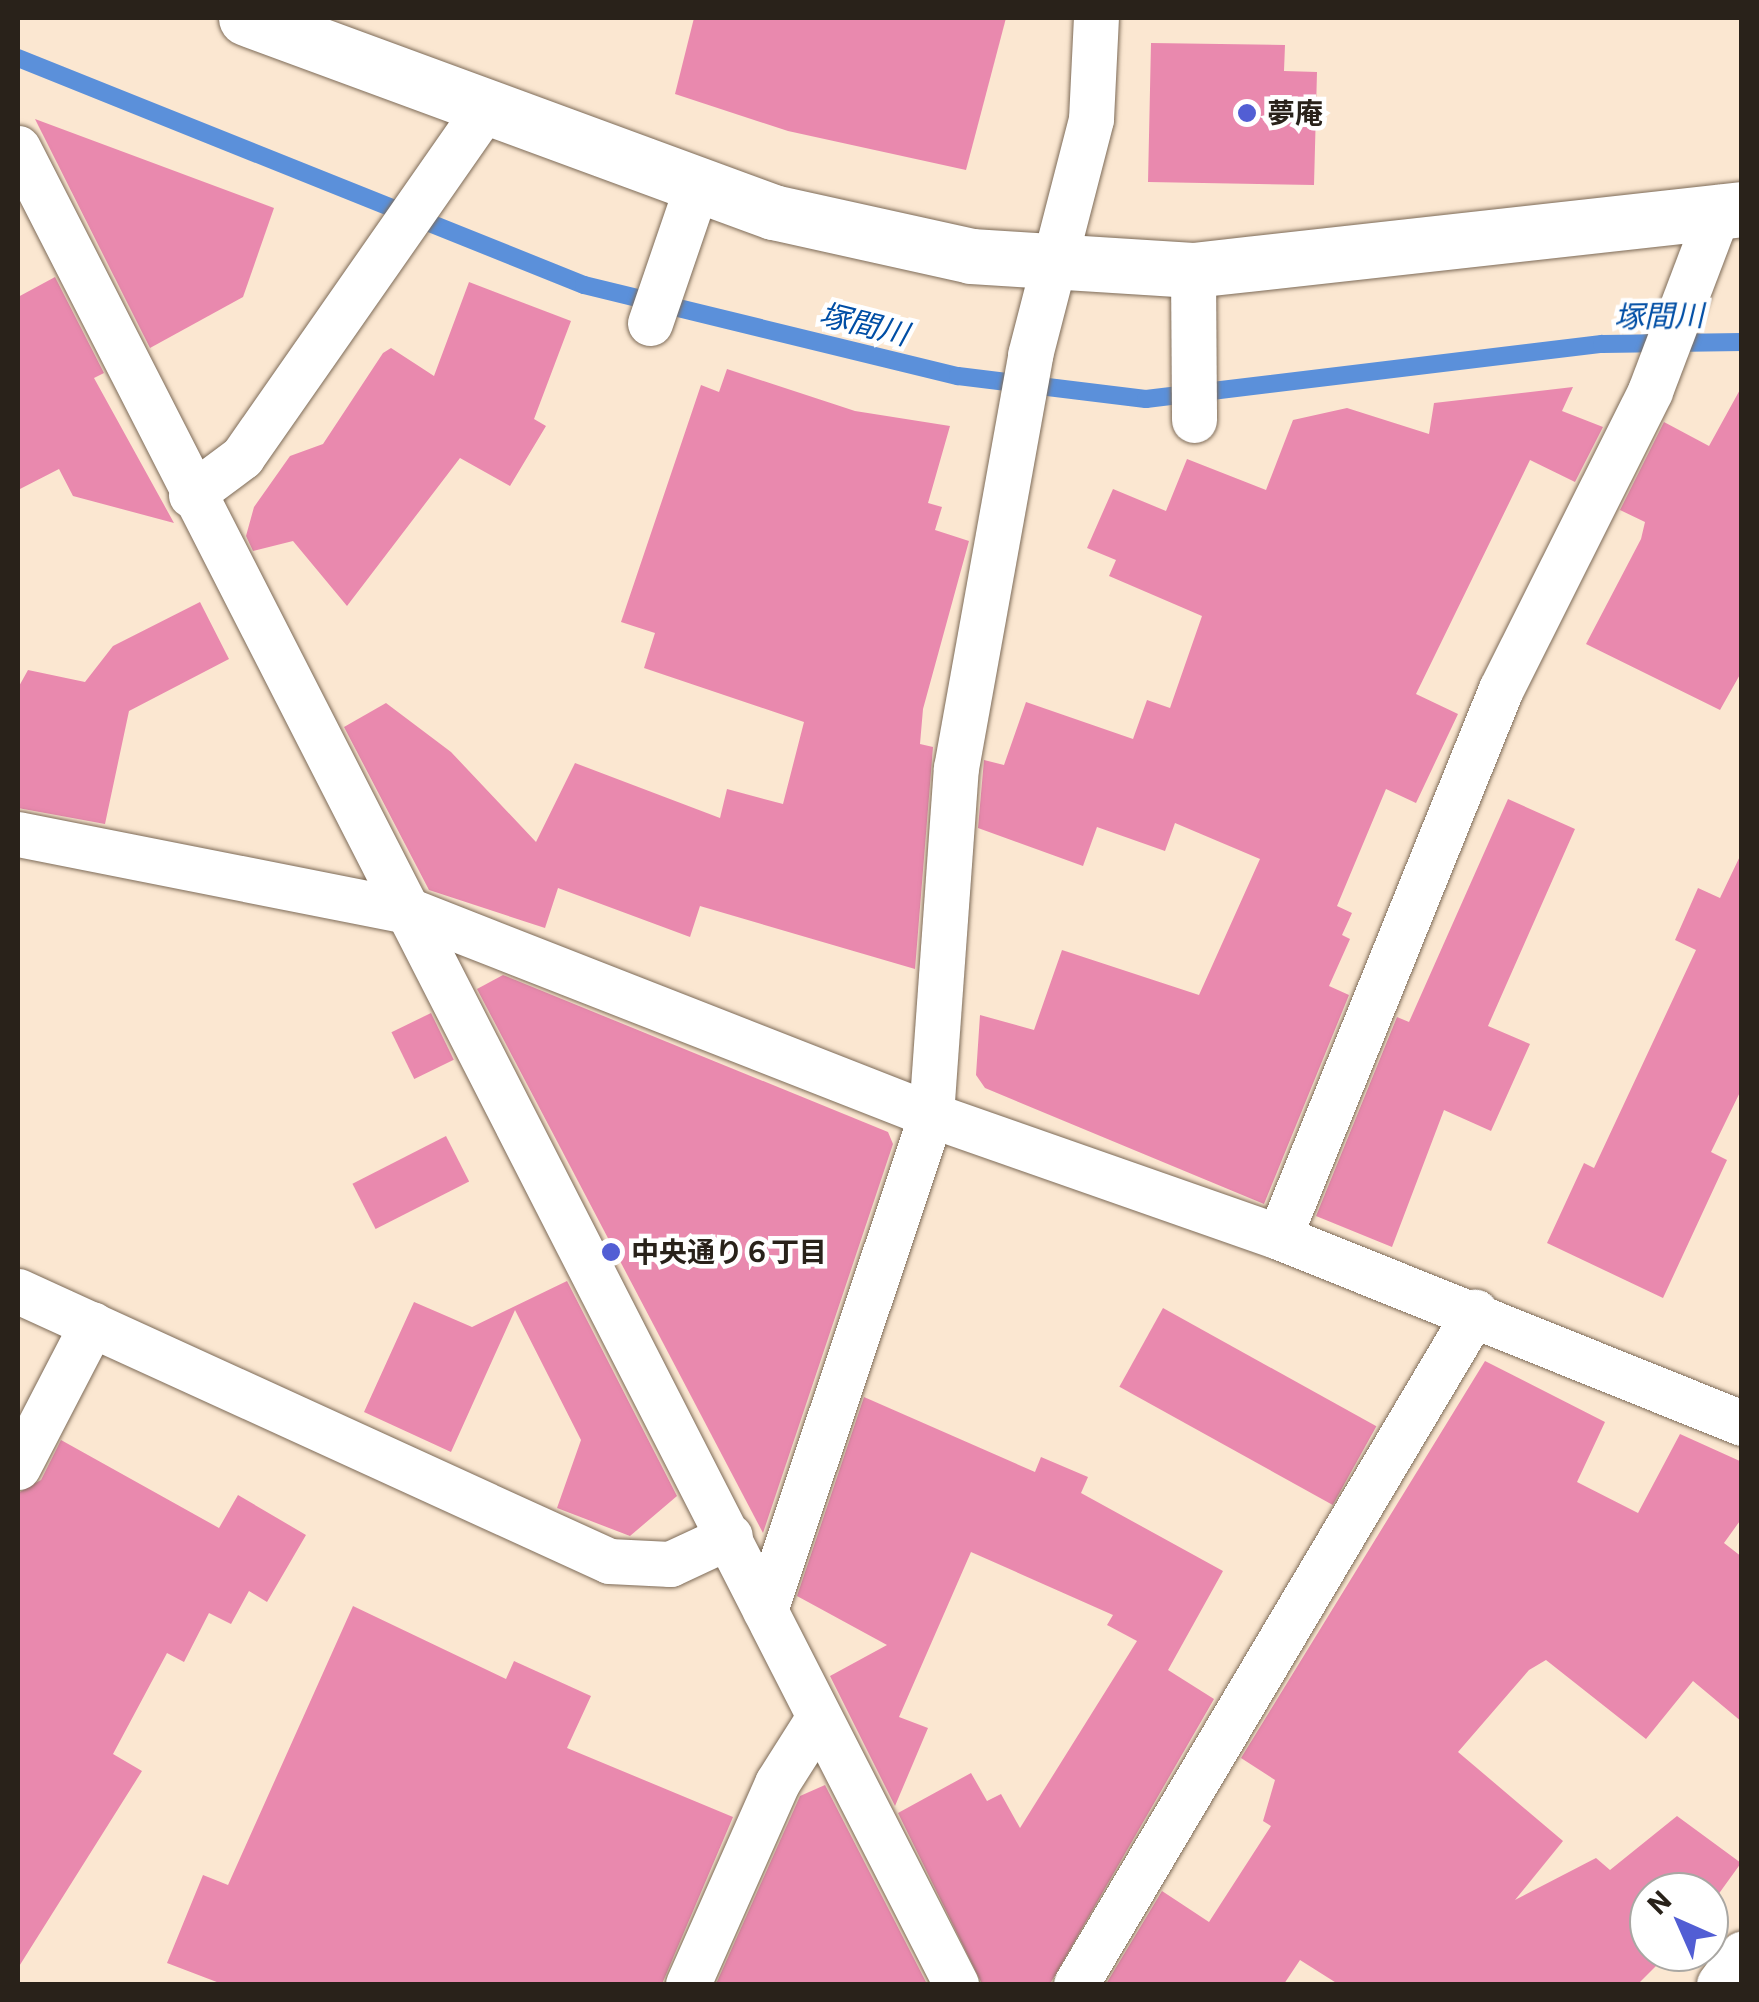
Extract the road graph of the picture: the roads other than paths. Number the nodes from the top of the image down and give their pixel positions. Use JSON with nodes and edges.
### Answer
{"nodes":[{"id":1,"x":246,"y":18,"type":"edge"},
{"id":2,"x":1096,"y":18,"type":"edge"},
{"id":3,"x":482,"y":111,"type":"junction"},
{"id":4,"x":18,"y":148,"type":"edge"},
{"id":5,"x":698,"y":186,"type":"junction"},
{"id":6,"x":1731,"y":208,"type":"edge"},
{"id":7,"x":1055,"y":262,"type":"junction"},
{"id":8,"x":1193,"y":270,"type":"junction"},
{"id":9,"x":650,"y":322,"type":"dead end"},
{"id":10,"x":1194,"y":420,"type":"dead end"},
{"id":11,"x":191,"y":494,"type":"junction"},
{"id":12,"x":18,"y":834,"type":"edge"},
{"id":13,"x":413,"y":912,"type":"junction"},
{"id":14,"x":932,"y":1115,"type":"junction"},
{"id":15,"x":1279,"y":1237,"type":"junction"},
{"id":16,"x":18,"y":1291,"type":"edge"},
{"id":17,"x":1475,"y":1312,"type":"junction"},
{"id":18,"x":92,"y":1324,"type":"junction"},
{"id":19,"x":1742,"y":1423,"type":"edge"},
{"id":20,"x":18,"y":1467,"type":"edge"},
{"id":21,"x":730,"y":1536,"type":"junction"},
{"id":22,"x":765,"y":1610,"type":"junction"},
{"id":23,"x":817,"y":1720,"type":"junction"},
{"id":24,"x":1742,"y":1954,"type":"edge"},
{"id":25,"x":688,"y":1984,"type":"edge"},
{"id":26,"x":956,"y":1984,"type":"edge"},
{"id":27,"x":1076,"y":1984,"type":"edge"},
{"id":28,"x":1720,"y":1984,"type":"edge"}],
"edges":[{"from":1,"to":3,"type":"street"},
{"from":2,"to":7,"type":"street"},
{"from":3,"to":5,"type":"street"},
{"from":3,"to":11,"type":"street"},
{"from":4,"to":11,"type":"street"},
{"from":5,"to":7,"type":"street"},
{"from":5,"to":9,"type":"street"},
{"from":6,"to":8,"type":"street"},
{"from":6,"to":15,"type":"street"},
{"from":7,"to":8,"type":"street"},
{"from":7,"to":14,"type":"street"},
{"from":8,"to":10,"type":"street"},
{"from":11,"to":13,"type":"street"},
{"from":12,"to":13,"type":"street"},
{"from":13,"to":14,"type":"street"},
{"from":13,"to":21,"type":"street"},
{"from":14,"to":15,"type":"street"},
{"from":14,"to":22,"type":"street"},
{"from":15,"to":17,"type":"street"},
{"from":16,"to":18,"type":"street"},
{"from":17,"to":19,"type":"street"},
{"from":17,"to":27,"type":"street"},
{"from":18,"to":20,"type":"street"},
{"from":18,"to":21,"type":"street"},
{"from":21,"to":22,"type":"street"},
{"from":22,"to":23,"type":"street"},
{"from":23,"to":25,"type":"street"},
{"from":23,"to":26,"type":"street"},
{"from":24,"to":28,"type":"street"}]}
